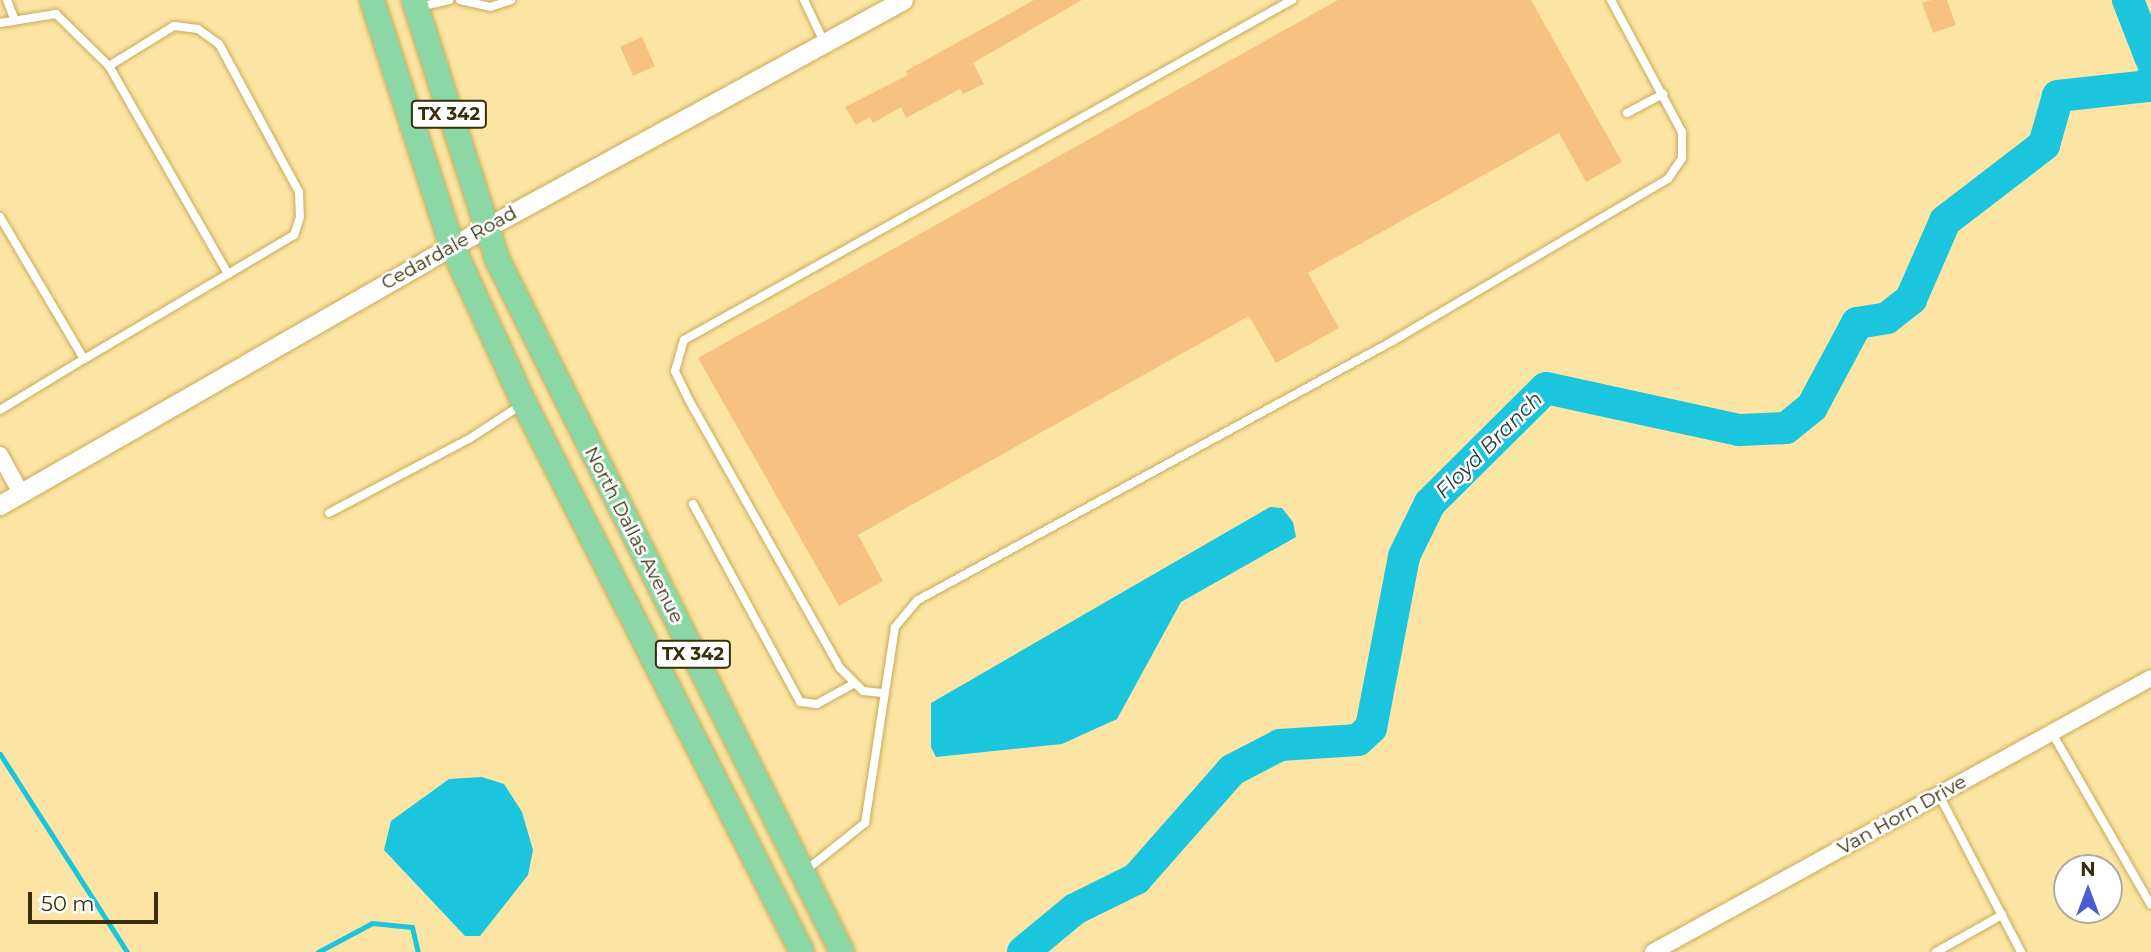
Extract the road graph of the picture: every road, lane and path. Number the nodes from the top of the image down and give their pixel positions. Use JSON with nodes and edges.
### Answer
{"nodes":[{"id":1,"x":7,"y":0,"type":"edge"},
{"id":2,"x":372,"y":0,"type":"edge"},
{"id":3,"x":449,"y":0,"type":"edge"},
{"id":4,"x":511,"y":0,"type":"edge"},
{"id":5,"x":804,"y":0,"type":"edge"},
{"id":6,"x":903,"y":0,"type":"edge"},
{"id":7,"x":1292,"y":0,"type":"edge"},
{"id":8,"x":1611,"y":0,"type":"edge"},
{"id":9,"x":463,"y":1,"type":"edge"},
{"id":10,"x":415,"y":4,"type":"edge"},
{"id":11,"x":15,"y":21,"type":"junction"},
{"id":12,"x":0,"y":23,"type":"edge"},
{"id":13,"x":824,"y":42,"type":"junction"},
{"id":14,"x":109,"y":66,"type":"junction"},
{"id":15,"x":1663,"y":94,"type":"junction"},
{"id":16,"x":1627,"y":113,"type":"dead end"},
{"id":17,"x":0,"y":217,"type":"edge"},
{"id":18,"x":486,"y":229,"type":"junction"},
{"id":19,"x":452,"y":246,"type":"junction"},
{"id":20,"x":228,"y":274,"type":"junction"},
{"id":21,"x":84,"y":359,"type":"junction"},
{"id":22,"x":524,"y":403,"type":"junction"},
{"id":23,"x":0,"y":410,"type":"edge"},
{"id":24,"x":0,"y":456,"type":"edge"},
{"id":25,"x":21,"y":493,"type":"junction"},
{"id":26,"x":693,"y":504,"type":"dead end"},
{"id":27,"x":0,"y":505,"type":"edge"},
{"id":28,"x":329,"y":513,"type":"dead end"},
{"id":29,"x":2151,"y":678,"type":"edge"},
{"id":30,"x":855,"y":683,"type":"junction"},
{"id":31,"x":882,"y":693,"type":"junction"},
{"id":32,"x":2052,"y":733,"type":"junction"},
{"id":33,"x":1939,"y":795,"type":"junction"},
{"id":34,"x":802,"y":872,"type":"junction"},
{"id":35,"x":771,"y":888,"type":"junction"},
{"id":36,"x":2151,"y":905,"type":"edge"},
{"id":37,"x":2002,"y":915,"type":"junction"},
{"id":38,"x":1675,"y":947,"type":"edge"},
{"id":39,"x":802,"y":952,"type":"edge"},
{"id":40,"x":842,"y":952,"type":"edge"},
{"id":41,"x":1653,"y":952,"type":"edge"},
{"id":42,"x":1936,"y":952,"type":"edge"},
{"id":43,"x":2021,"y":952,"type":"edge"}],
"edges":[{"from":1,"to":11,"type":"lane"},
{"from":2,"to":19,"type":"main road","number":"TX 342"},
{"from":3,"to":10,"type":"lane"},
{"from":4,"to":9,"type":"lane"},
{"from":5,"to":13,"type":"lane"},
{"from":6,"to":13,"type":"street","name":"Cedardale Road"},
{"from":7,"to":30,"type":"lane"},
{"from":8,"to":15,"type":"lane"},
{"from":10,"to":18,"type":"main road","number":"TX 342"},
{"from":11,"to":12,"type":"lane"},
{"from":11,"to":14,"type":"lane"},
{"from":13,"to":18,"type":"street","name":"Cedardale Road"},
{"from":14,"to":20,"type":"lane"},
{"from":14,"to":20,"type":"lane"},
{"from":15,"to":16,"type":"lane"},
{"from":15,"to":31,"type":"lane"},
{"from":17,"to":21,"type":"lane"},
{"from":18,"to":19,"type":"street","name":"Cedardale Road"},
{"from":18,"to":34,"type":"main road","name":"North Dallas Avenue","number":"TX 342"},
{"from":19,"to":22,"type":"main road","name":"North Dallas Avenue","number":"TX 342"},
{"from":19,"to":25,"type":"street","name":"Cedardale Road"},
{"from":20,"to":21,"type":"lane"},
{"from":21,"to":23,"type":"lane"},
{"from":22,"to":28,"type":"lane"},
{"from":22,"to":35,"type":"main road","name":"North Dallas Avenue","number":"TX 342"},
{"from":24,"to":25,"type":"street"},
{"from":25,"to":27,"type":"street","name":"Cedardale Road"},
{"from":26,"to":30,"type":"lane"},
{"from":29,"to":32,"type":"street","name":"Van Horn Drive"},
{"from":30,"to":31,"type":"lane"},
{"from":31,"to":34,"type":"lane"},
{"from":32,"to":33,"type":"street","name":"Van Horn Drive"},
{"from":32,"to":36,"type":"lane"},
{"from":33,"to":37,"type":"lane"},
{"from":33,"to":38,"type":"street","name":"Van Horn Drive"},
{"from":34,"to":35,"type":"main road"},
{"from":34,"to":40,"type":"main road","name":"North Dallas Avenue","number":"TX 342"},
{"from":35,"to":39,"type":"main road","name":"North Dallas Avenue","number":"TX 342"},
{"from":37,"to":42,"type":"lane"},
{"from":37,"to":43,"type":"lane"},
{"from":38,"to":41,"type":"street","name":"Van Horn Drive"}]}
